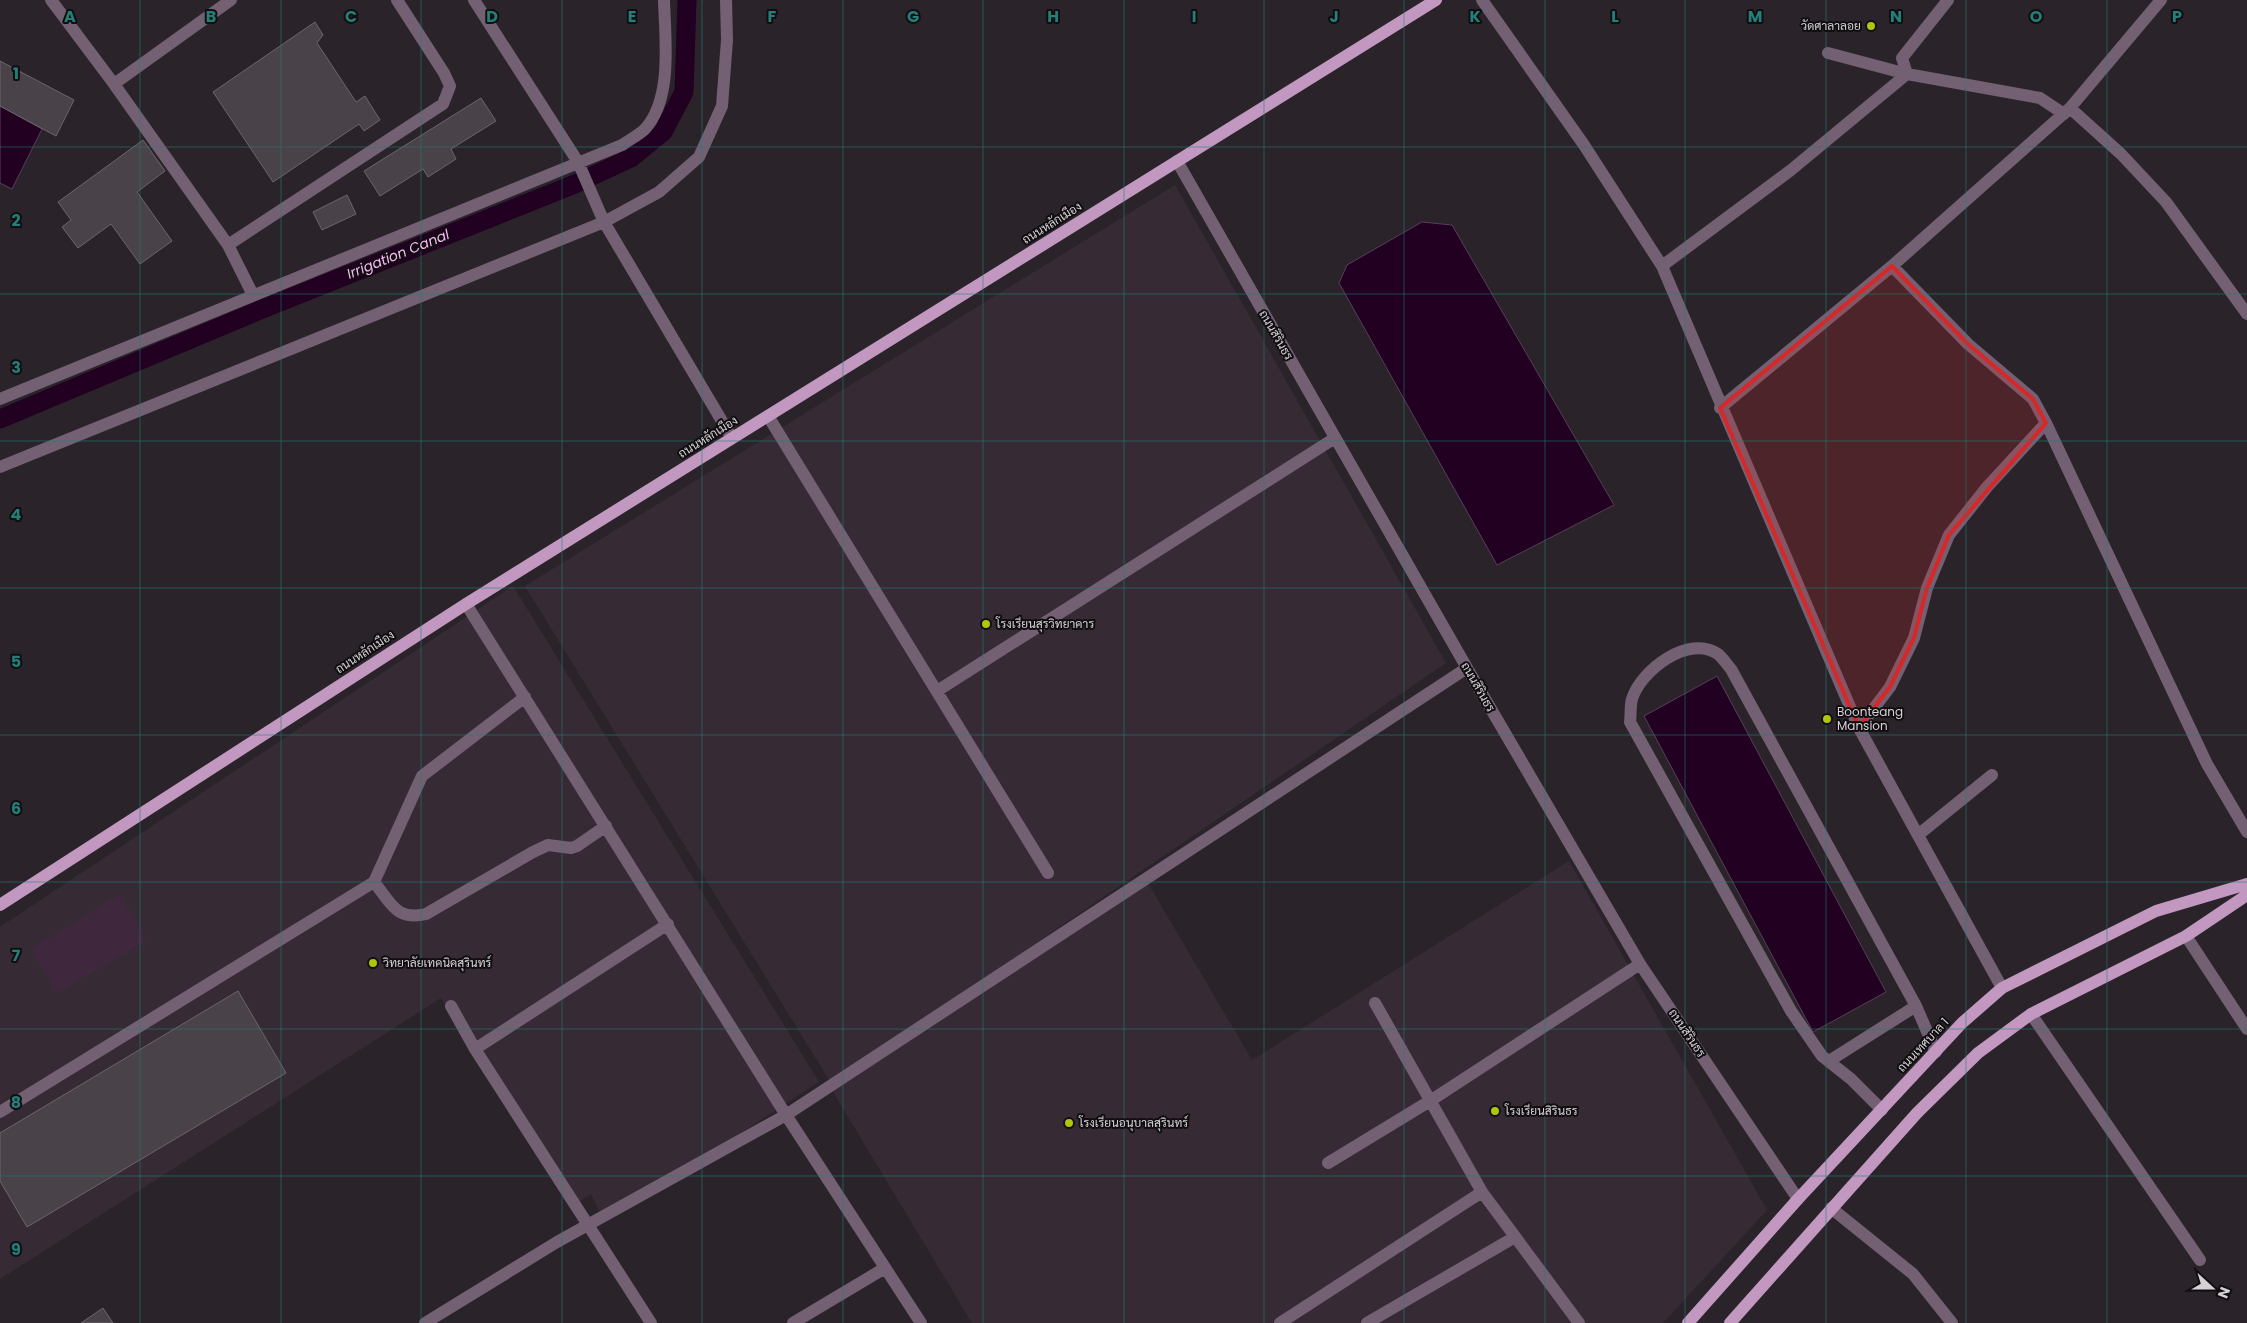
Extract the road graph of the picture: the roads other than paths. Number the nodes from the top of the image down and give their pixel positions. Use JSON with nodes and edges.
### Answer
{"nodes":[{"id":1,"x":51,"y":0,"type":"edge"},
{"id":2,"x":231,"y":0,"type":"edge"},
{"id":3,"x":397,"y":0,"type":"edge"},
{"id":4,"x":474,"y":0,"type":"edge"},
{"id":5,"x":664,"y":0,"type":"edge"},
{"id":6,"x":726,"y":0,"type":"edge"},
{"id":7,"x":1436,"y":0,"type":"edge"},
{"id":8,"x":1482,"y":0,"type":"edge"},
{"id":9,"x":1948,"y":0,"type":"edge"},
{"id":10,"x":2161,"y":0,"type":"edge"},
{"id":11,"x":1828,"y":53,"type":"dead end"},
{"id":12,"x":1907,"y":74,"type":"junction"},
{"id":13,"x":114,"y":84,"type":"junction"},
{"id":14,"x":2067,"y":111,"type":"junction"},
{"id":15,"x":1177,"y":161,"type":"junction"},
{"id":16,"x":578,"y":162,"type":"junction"},
{"id":17,"x":604,"y":222,"type":"junction"},
{"id":18,"x":228,"y":245,"type":"junction"},
{"id":19,"x":1662,"y":266,"type":"junction"},
{"id":20,"x":1892,"y":266,"type":"junction"},
{"id":21,"x":254,"y":295,"type":"junction"},
{"id":22,"x":2247,"y":314,"type":"edge"},
{"id":23,"x":0,"y":399,"type":"edge"},
{"id":24,"x":1720,"y":408,"type":"junction"},
{"id":25,"x":768,"y":416,"type":"junction"},
{"id":26,"x":2046,"y":423,"type":"junction"},
{"id":27,"x":732,"y":438,"type":"junction"},
{"id":28,"x":1335,"y":438,"type":"junction"},
{"id":29,"x":0,"y":467,"type":"edge"},
{"id":30,"x":466,"y":604,"type":"junction"},
{"id":31,"x":1467,"y":668,"type":"junction"},
{"id":32,"x":937,"y":691,"type":"junction"},
{"id":33,"x":525,"y":697,"type":"junction"},
{"id":34,"x":1859,"y":728,"type":"junction"},
{"id":35,"x":1992,"y":775,"type":"dead end"},
{"id":36,"x":606,"y":826,"type":"junction"},
{"id":37,"x":2247,"y":832,"type":"edge"},
{"id":38,"x":1918,"y":835,"type":"junction"},
{"id":39,"x":1048,"y":873,"type":"dead end"},
{"id":40,"x":374,"y":882,"type":"junction"},
{"id":41,"x":2247,"y":884,"type":"edge"},
{"id":42,"x":2247,"y":894,"type":"edge"},
{"id":43,"x":0,"y":905,"type":"edge"},
{"id":44,"x":668,"y":924,"type":"junction"},
{"id":45,"x":2186,"y":936,"type":"junction"},
{"id":46,"x":1640,"y":964,"type":"junction"},
{"id":47,"x":2002,"y":988,"type":"junction"},
{"id":48,"x":1374,"y":1002,"type":"dead end"},
{"id":49,"x":451,"y":1006,"type":"dead end"},
{"id":50,"x":1916,"y":1006,"type":"junction"},
{"id":51,"x":2031,"y":1014,"type":"junction"},
{"id":52,"x":2247,"y":1029,"type":"edge"},
{"id":53,"x":475,"y":1049,"type":"junction"},
{"id":54,"x":1936,"y":1052,"type":"junction"},
{"id":55,"x":1829,"y":1061,"type":"junction"},
{"id":56,"x":1430,"y":1101,"type":"junction"},
{"id":57,"x":1882,"y":1110,"type":"junction"},
{"id":58,"x":0,"y":1112,"type":"edge"},
{"id":59,"x":786,"y":1115,"type":"junction"},
{"id":60,"x":1328,"y":1164,"type":"dead end"},
{"id":61,"x":1482,"y":1192,"type":"junction"},
{"id":62,"x":1798,"y":1199,"type":"junction"},
{"id":63,"x":1831,"y":1208,"type":"junction"},
{"id":64,"x":588,"y":1224,"type":"junction"},
{"id":65,"x":1515,"y":1237,"type":"junction"},
{"id":66,"x":2200,"y":1260,"type":"dead end"},
{"id":67,"x":885,"y":1268,"type":"junction"},
{"id":68,"x":425,"y":1323,"type":"edge"},
{"id":69,"x":651,"y":1323,"type":"edge"},
{"id":70,"x":793,"y":1323,"type":"edge"},
{"id":71,"x":921,"y":1323,"type":"edge"},
{"id":72,"x":1280,"y":1323,"type":"edge"},
{"id":73,"x":1367,"y":1323,"type":"edge"},
{"id":74,"x":1579,"y":1323,"type":"edge"},
{"id":75,"x":1688,"y":1323,"type":"edge"},
{"id":76,"x":1730,"y":1323,"type":"edge"},
{"id":77,"x":1952,"y":1323,"type":"edge"}],
"edges":[{"from":1,"to":13,"type":"street"},
{"from":2,"to":13,"type":"street"},
{"from":3,"to":18,"type":"street"},
{"from":4,"to":16,"type":"street"},
{"from":5,"to":16,"type":"street"},
{"from":6,"to":17,"type":"street"},
{"from":7,"to":15,"type":"main road","name":"ถนนหลักเมือง"},
{"from":8,"to":19,"type":"street"},
{"from":9,"to":12,"type":"street"},
{"from":10,"to":14,"type":"street"},
{"from":11,"to":12,"type":"street"},
{"from":12,"to":14,"type":"street"},
{"from":12,"to":19,"type":"street"},
{"from":13,"to":18,"type":"street"},
{"from":14,"to":20,"type":"street"},
{"from":14,"to":22,"type":"street"},
{"from":15,"to":25,"type":"main road","name":"ถนนหลักเมือง"},
{"from":15,"to":28,"type":"street","name":"ถนนสิรินธร"},
{"from":16,"to":17,"type":"street"},
{"from":16,"to":21,"type":"street"},
{"from":17,"to":27,"type":"street"},
{"from":17,"to":29,"type":"street"},
{"from":18,"to":21,"type":"street"},
{"from":19,"to":24,"type":"street"},
{"from":20,"to":24,"type":"street"},
{"from":20,"to":26,"type":"street"},
{"from":21,"to":23,"type":"street"},
{"from":24,"to":34,"type":"street"},
{"from":25,"to":27,"type":"main road","name":"ถนนหลักเมือง"},
{"from":25,"to":32,"type":"street"},
{"from":26,"to":34,"type":"street"},
{"from":26,"to":37,"type":"street"},
{"from":27,"to":30,"type":"main road","name":"ถนนหลักเมือง"},
{"from":28,"to":31,"type":"street","name":"ถนนสิรินธร"},
{"from":28,"to":32,"type":"street"},
{"from":30,"to":33,"type":"street"},
{"from":30,"to":43,"type":"main road","name":"ถนนหลักเมือง"},
{"from":31,"to":46,"type":"street","name":"ถนนสิรินธร"},
{"from":31,"to":59,"type":"street"},
{"from":32,"to":39,"type":"street"},
{"from":33,"to":36,"type":"street"},
{"from":33,"to":40,"type":"street"},
{"from":34,"to":38,"type":"street"},
{"from":35,"to":38,"type":"street"},
{"from":36,"to":40,"type":"street"},
{"from":36,"to":44,"type":"street"},
{"from":38,"to":47,"type":"street"},
{"from":40,"to":58,"type":"street"},
{"from":41,"to":47,"type":"main road","name":"ถนนเทศบาล 1"},
{"from":42,"to":45,"type":"main road"},
{"from":44,"to":53,"type":"street"},
{"from":44,"to":59,"type":"street"},
{"from":45,"to":51,"type":"main road"},
{"from":45,"to":52,"type":"street"},
{"from":46,"to":56,"type":"street"},
{"from":46,"to":62,"type":"street","name":"ถนนสิรินธร"},
{"from":47,"to":54,"type":"main road","name":"ถนนเทศบาล 1"},
{"from":48,"to":56,"type":"street"},
{"from":49,"to":53,"type":"street"},
{"from":50,"to":54,"type":"street"},
{"from":50,"to":55,"type":"street"},
{"from":50,"to":55,"type":"street"},
{"from":51,"to":63,"type":"main road"},
{"from":51,"to":66,"type":"street"},
{"from":53,"to":64,"type":"street"},
{"from":54,"to":57,"type":"main road","name":"ถนนเทศบาล 1"},
{"from":55,"to":57,"type":"street"},
{"from":56,"to":60,"type":"street"},
{"from":56,"to":61,"type":"street"},
{"from":57,"to":62,"type":"main road","name":"ถนนเทศบาล 1"},
{"from":59,"to":64,"type":"street"},
{"from":59,"to":67,"type":"street"},
{"from":61,"to":65,"type":"street"},
{"from":61,"to":72,"type":"street"},
{"from":62,"to":75,"type":"main road","name":"ถนนเทศบาล 1"},
{"from":63,"to":76,"type":"main road"},
{"from":63,"to":77,"type":"street"},
{"from":64,"to":68,"type":"street"},
{"from":64,"to":69,"type":"street"},
{"from":65,"to":73,"type":"street"},
{"from":65,"to":74,"type":"street"},
{"from":67,"to":70,"type":"street"},
{"from":67,"to":71,"type":"street"}]}
